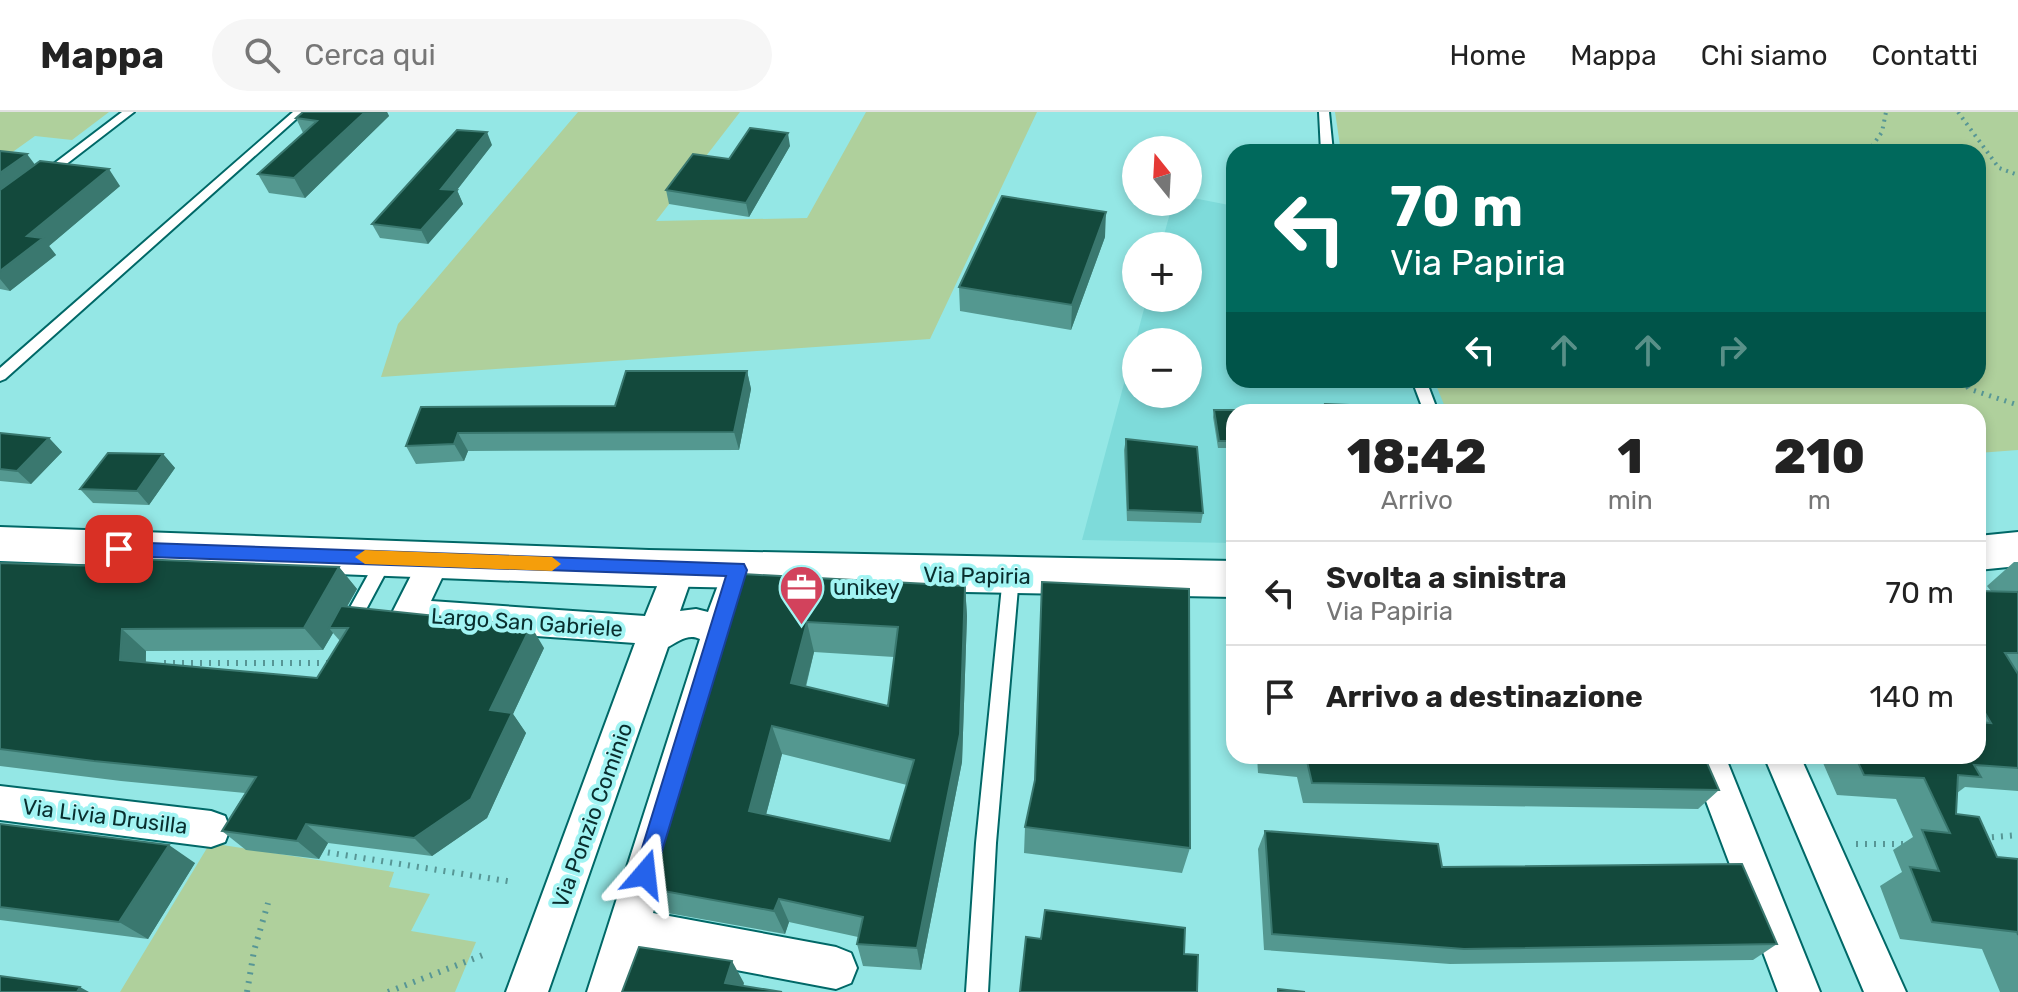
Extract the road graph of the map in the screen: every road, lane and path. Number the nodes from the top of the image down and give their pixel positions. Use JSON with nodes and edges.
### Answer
{"nodes":[{"id":1,"x":129,"y":112,"type":"edge"},
{"id":2,"x":299,"y":112,"type":"edge"},
{"id":3,"x":1324,"y":112,"type":"edge"},
{"id":4,"x":1886,"y":112,"type":"edge"},
{"id":5,"x":1958,"y":112,"type":"edge"},
{"id":6,"x":1326,"y":144,"type":"edge"},
{"id":7,"x":1874,"y":144,"type":"edge"},
{"id":8,"x":1981,"y":144,"type":"edge"},
{"id":9,"x":1986,"y":150,"type":"edge"},
{"id":10,"x":2018,"y":175,"type":"edge"},
{"id":11,"x":35,"y":183,"type":"edge"},
{"id":12,"x":0,"y":376,"type":"edge"},
{"id":13,"x":1968,"y":388,"type":"edge"},
{"id":14,"x":2018,"y":405,"type":"edge"},
{"id":15,"x":0,"y":544,"type":"edge"},
{"id":16,"x":2018,"y":549,"type":"edge"},
{"id":17,"x":1986,"y":552,"type":"edge"},
{"id":18,"x":385,"y":558,"type":"junction"},
{"id":19,"x":435,"y":559,"type":"junction"},
{"id":20,"x":679,"y":568,"type":"junction"},
{"id":21,"x":738,"y":570,"type":"junction"},
{"id":22,"x":1011,"y":576,"type":"junction"},
{"id":23,"x":1226,"y":579,"type":"edge"},
{"id":24,"x":657,"y":634,"type":"junction"},
{"id":25,"x":718,"y":640,"type":"junction"},
{"id":26,"x":164,"y":663,"type":"edge"},
{"id":27,"x":328,"y":663,"type":"joint"},
{"id":28,"x":1710,"y":764,"type":"edge"},
{"id":29,"x":1786,"y":764,"type":"edge"},
{"id":30,"x":0,"y":803,"type":"edge"},
{"id":31,"x":211,"y":829,"type":"dead end"},
{"id":32,"x":2018,"y":835,"type":"edge"},
{"id":33,"x":1971,"y":839,"type":"edge"},
{"id":34,"x":1907,"y":844,"type":"dead end"},
{"id":35,"x":1823,"y":845,"type":"junction"},
{"id":36,"x":309,"y":849,"type":"edge"},
{"id":37,"x":513,"y":882,"type":"dead end"},
{"id":38,"x":268,"y":903,"type":"dead end"},
{"id":39,"x":628,"y":929,"type":"junction"},
{"id":40,"x":483,"y":955,"type":"dead end"},
{"id":41,"x":836,"y":968,"type":"dead end"},
{"id":42,"x":247,"y":992,"type":"edge"},
{"id":43,"x":388,"y":992,"type":"edge"},
{"id":44,"x":527,"y":992,"type":"edge"},
{"id":45,"x":608,"y":992,"type":"edge"},
{"id":46,"x":977,"y":992,"type":"edge"},
{"id":47,"x":1799,"y":992,"type":"edge"},
{"id":48,"x":1885,"y":992,"type":"edge"}],
"edges":[{"from":1,"to":11,"type":"lane"},
{"from":2,"to":12,"type":"lane"},
{"from":3,"to":6,"type":"lane"},
{"from":4,"to":7,"type":"path"},
{"from":5,"to":8,"type":"path"},
{"from":9,"to":10,"type":"path"},
{"from":13,"to":14,"type":"path"},
{"from":15,"to":18,"type":"street","name":"Via Papiria"},
{"from":16,"to":17,"type":"street"},
{"from":18,"to":19,"type":"street","name":"Via Papiria"},
{"from":18,"to":27,"type":"lane"},
{"from":19,"to":20,"type":"street","name":"Via Papiria"},
{"from":19,"to":24,"type":"street","name":"Largo San Gabriele"},
{"from":20,"to":21,"type":"street","name":"Via Papiria"},
{"from":20,"to":24,"type":"street","name":"Via Ponzio Cominio"},
{"from":21,"to":22,"type":"street","name":"Via Papiria"},
{"from":21,"to":25,"type":"street"},
{"from":22,"to":23,"type":"street","name":"Via Papiria"},
{"from":22,"to":46,"type":"lane"},
{"from":24,"to":25,"type":"street"},
{"from":24,"to":44,"type":"street","name":"Via Ponzio Cominio"},
{"from":25,"to":39,"type":"street"},
{"from":26,"to":27,"type":"path"},
{"from":28,"to":47,"type":"street"},
{"from":29,"to":35,"type":"street"},
{"from":30,"to":31,"type":"street","name":"Via Livia Drusilla"},
{"from":32,"to":33,"type":"path"},
{"from":34,"to":35,"type":"path"},
{"from":35,"to":48,"type":"street"},
{"from":36,"to":37,"type":"path"},
{"from":38,"to":42,"type":"path"},
{"from":39,"to":41,"type":"street"},
{"from":39,"to":45,"type":"street"},
{"from":40,"to":43,"type":"path"}]}
